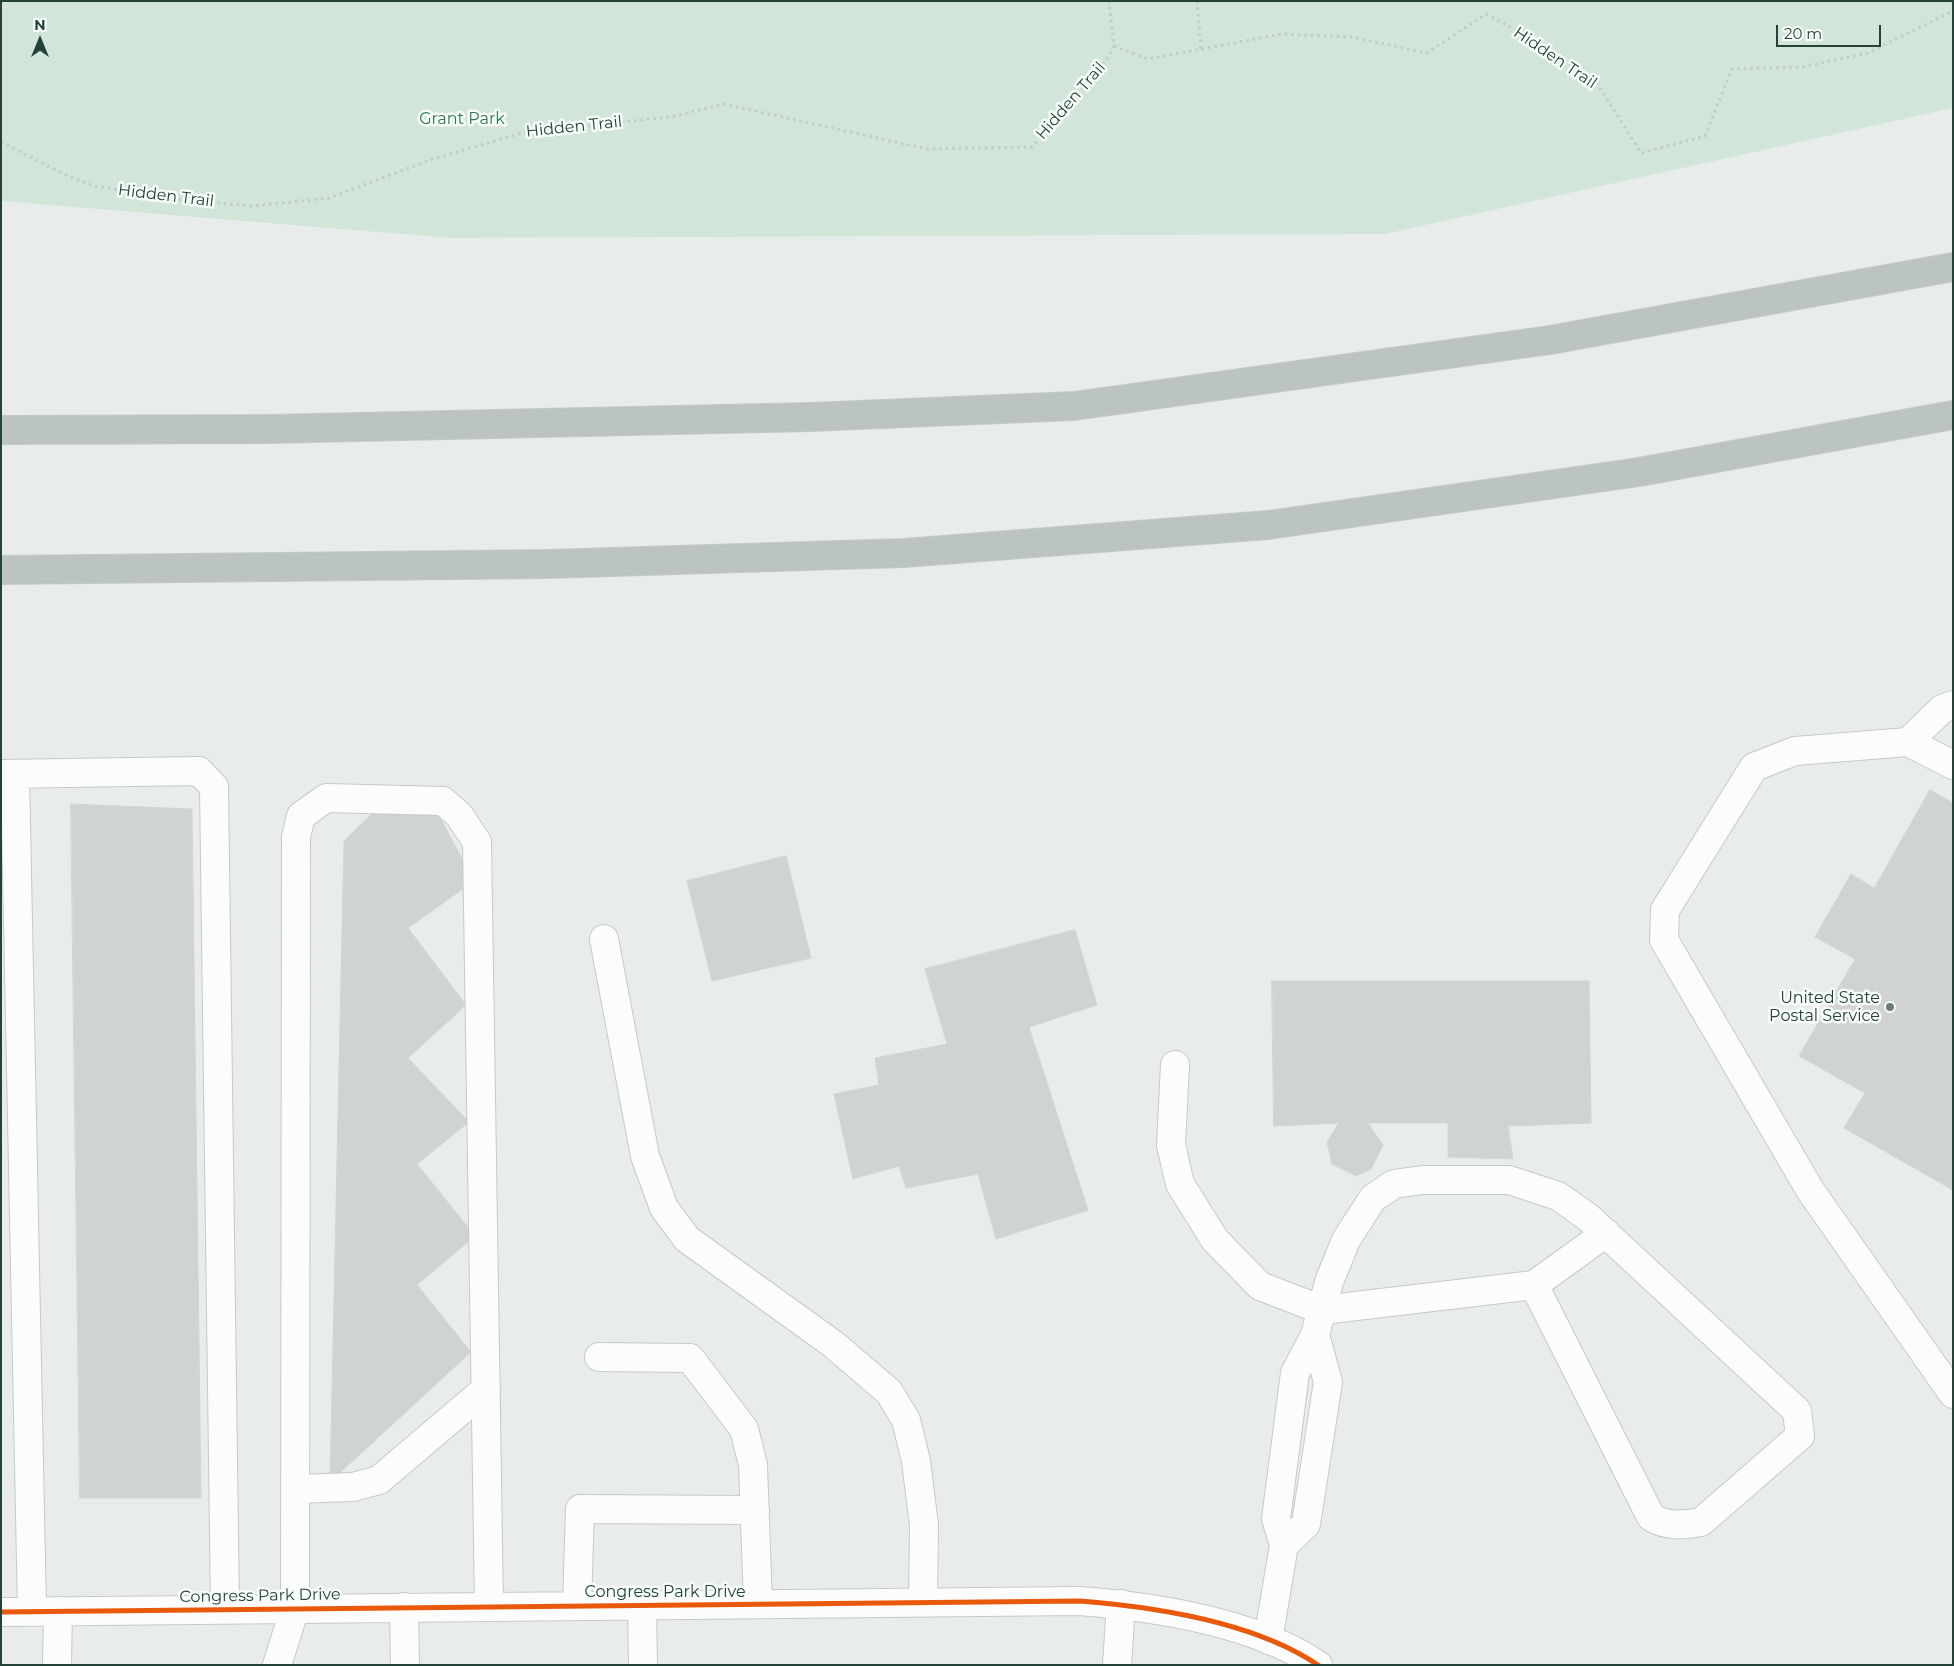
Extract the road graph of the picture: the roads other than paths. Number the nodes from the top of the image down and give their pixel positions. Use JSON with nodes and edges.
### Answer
{"nodes":[{"id":1,"x":1953,"y":267,"type":"edge"},
{"id":2,"x":1953,"y":415,"type":"edge"},
{"id":3,"x":1,"y":430,"type":"edge"},
{"id":4,"x":1,"y":570,"type":"edge"},
{"id":5,"x":1953,"y":706,"type":"edge"},
{"id":6,"x":1908,"y":742,"type":"junction"},
{"id":7,"x":1953,"y":766,"type":"edge"},
{"id":8,"x":8,"y":774,"type":"edge"},
{"id":9,"x":604,"y":940,"type":"dead end"},
{"id":10,"x":1175,"y":1065,"type":"dead end"},
{"id":11,"x":1606,"y":1234,"type":"junction"},
{"id":12,"x":1534,"y":1285,"type":"junction"},
{"id":13,"x":1318,"y":1323,"type":"junction"},
{"id":14,"x":599,"y":1356,"type":"dead end"},
{"id":15,"x":486,"y":1389,"type":"junction"},
{"id":16,"x":1953,"y":1394,"type":"edge"},
{"id":17,"x":295,"y":1490,"type":"junction"},
{"id":18,"x":755,"y":1510,"type":"junction"},
{"id":19,"x":924,"y":1603,"type":"junction"},
{"id":20,"x":758,"y":1604,"type":"junction"},
{"id":21,"x":1122,"y":1604,"type":"junction"},
{"id":22,"x":642,"y":1605,"type":"junction"},
{"id":23,"x":577,"y":1606,"type":"junction"},
{"id":24,"x":404,"y":1607,"type":"junction"},
{"id":25,"x":489,"y":1607,"type":"junction"},
{"id":26,"x":295,"y":1608,"type":"junction"},
{"id":27,"x":225,"y":1609,"type":"junction"},
{"id":28,"x":45,"y":1611,"type":"junction"},
{"id":29,"x":1,"y":1612,"type":"edge"},
{"id":30,"x":1268,"y":1640,"type":"junction"},
{"id":31,"x":57,"y":1665,"type":"edge"},
{"id":32,"x":277,"y":1665,"type":"edge"},
{"id":33,"x":405,"y":1665,"type":"edge"},
{"id":34,"x":643,"y":1665,"type":"edge"},
{"id":35,"x":1116,"y":1665,"type":"edge"},
{"id":36,"x":1318,"y":1665,"type":"edge"}],
"edges":[{"from":1,"to":3,"type":"highway"},
{"from":2,"to":4,"type":"highway"},
{"from":5,"to":6,"type":"street"},
{"from":6,"to":7,"type":"street"},
{"from":6,"to":16,"type":"street"},
{"from":8,"to":27,"type":"street"},
{"from":8,"to":28,"type":"street"},
{"from":9,"to":19,"type":"street"},
{"from":10,"to":13,"type":"street"},
{"from":11,"to":12,"type":"street"},
{"from":11,"to":12,"type":"street"},
{"from":11,"to":13,"type":"street"},
{"from":12,"to":13,"type":"street"},
{"from":13,"to":30,"type":"street"},
{"from":14,"to":18,"type":"street"},
{"from":15,"to":17,"type":"street"},
{"from":15,"to":17,"type":"street"},
{"from":15,"to":25,"type":"street"},
{"from":17,"to":26,"type":"street"},
{"from":18,"to":20,"type":"street"},
{"from":18,"to":23,"type":"street"},
{"from":19,"to":20,"type":"street","name":"Congress Park Drive"},
{"from":19,"to":21,"type":"street","name":"Congress Park Drive"},
{"from":20,"to":22,"type":"street","name":"Congress Park Drive"},
{"from":21,"to":30,"type":"street","name":"Congress Park Drive"},
{"from":21,"to":35,"type":"street"},
{"from":22,"to":23,"type":"street","name":"Congress Park Drive"},
{"from":22,"to":34,"type":"street"},
{"from":23,"to":25,"type":"street","name":"Congress Park Drive"},
{"from":24,"to":25,"type":"street","name":"Congress Park Drive"},
{"from":24,"to":26,"type":"street","name":"Congress Park Drive"},
{"from":24,"to":33,"type":"street"},
{"from":26,"to":27,"type":"street","name":"Congress Park Drive"},
{"from":26,"to":32,"type":"street"},
{"from":27,"to":28,"type":"street","name":"Congress Park Drive"},
{"from":28,"to":29,"type":"street","name":"Congress Park Drive"},
{"from":28,"to":31,"type":"street"},
{"from":30,"to":36,"type":"street","name":"Congress Park Drive"}]}
